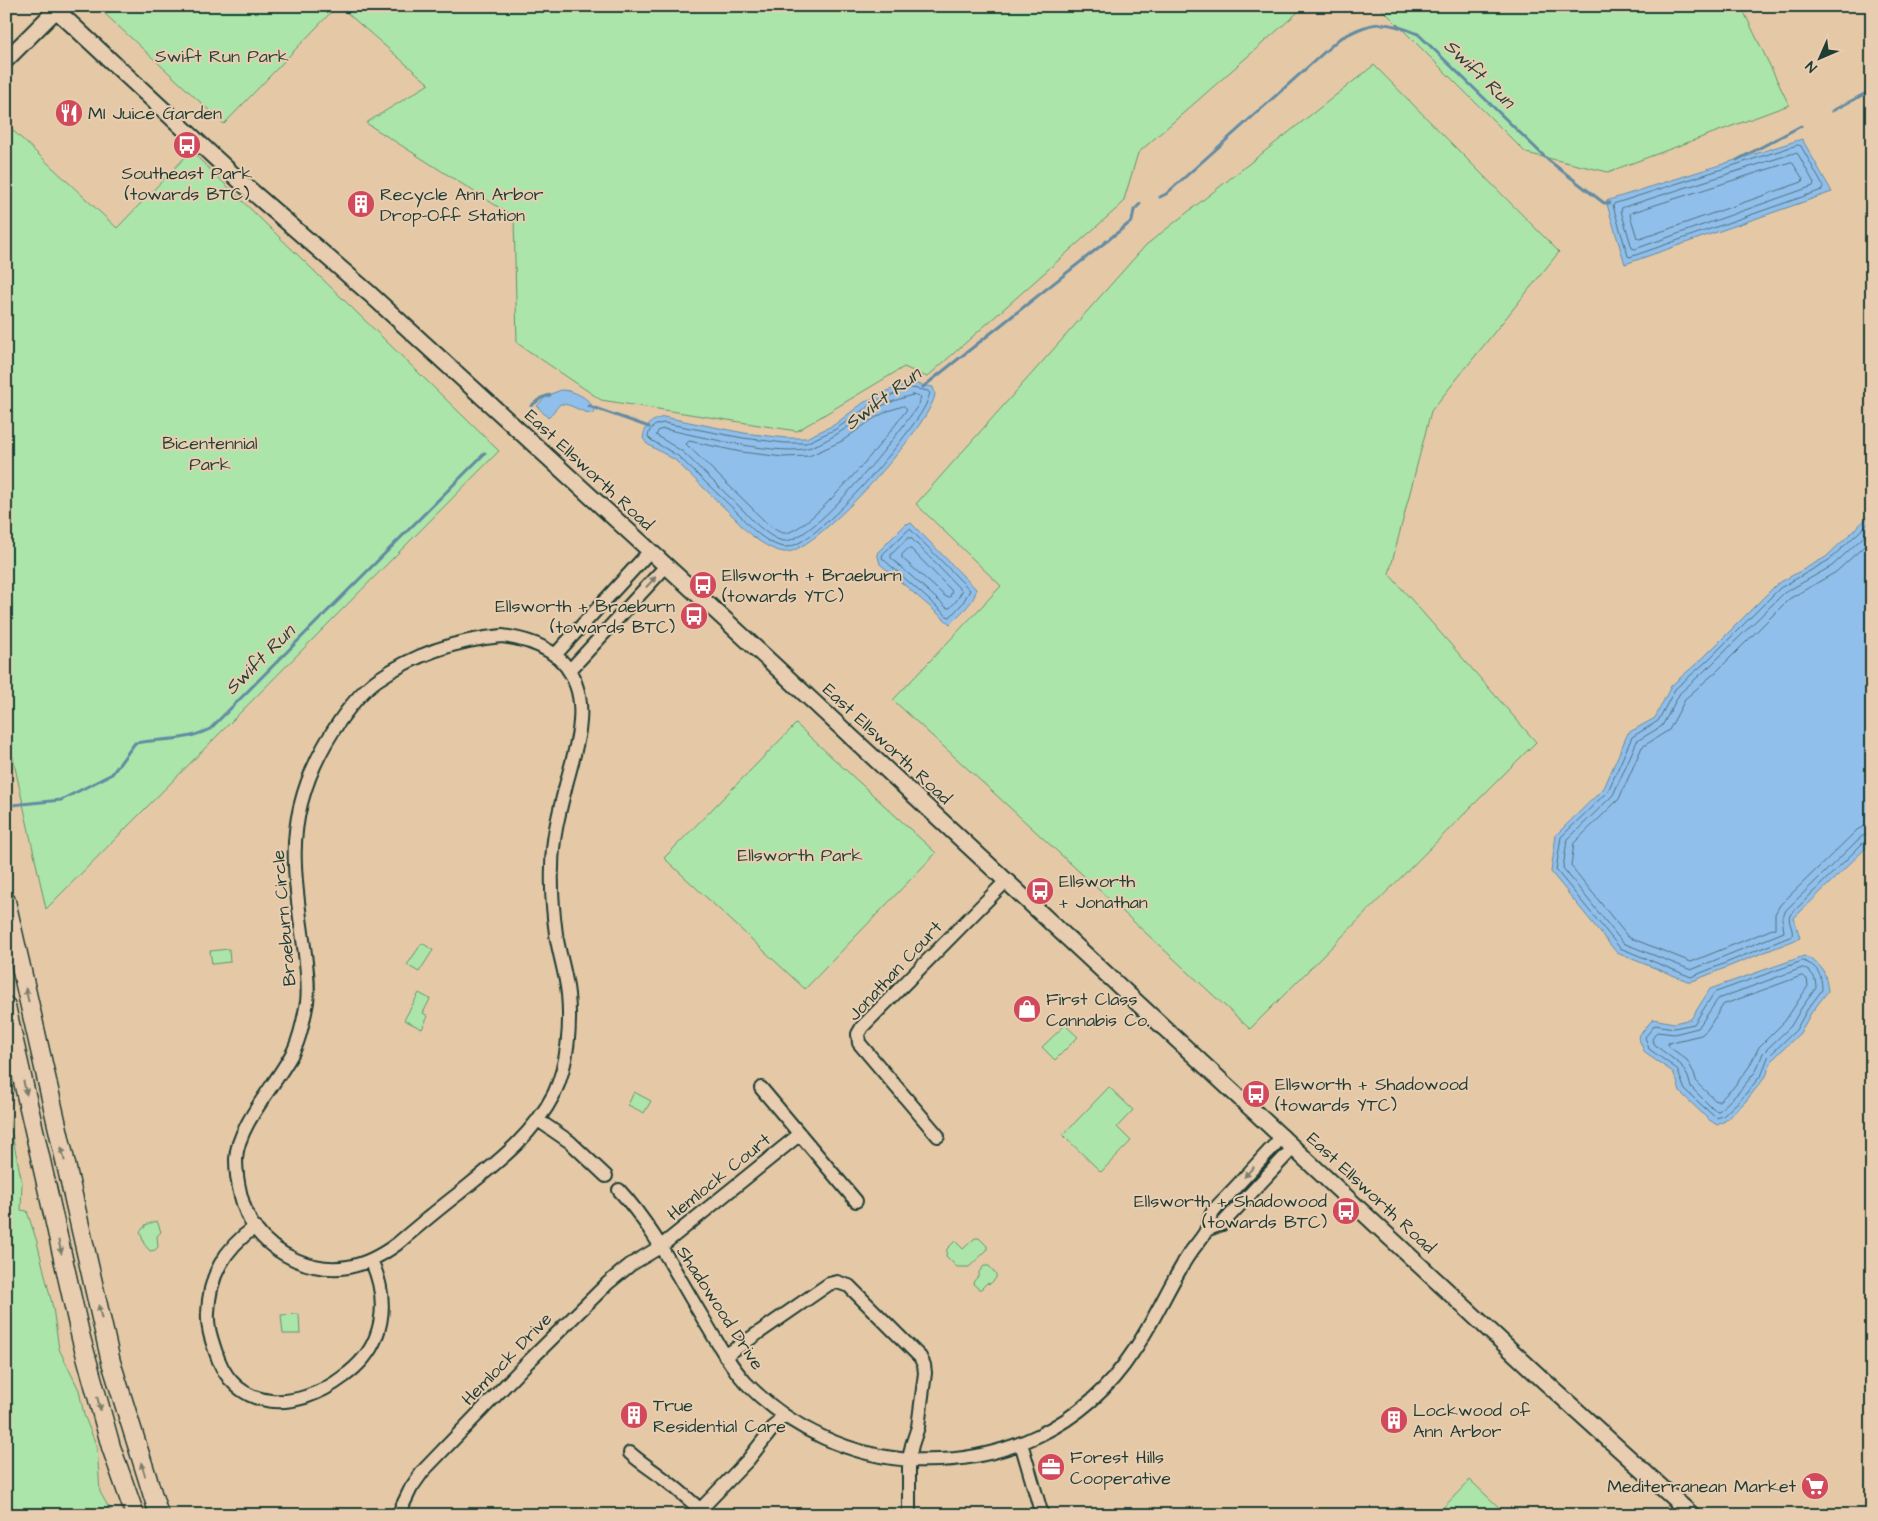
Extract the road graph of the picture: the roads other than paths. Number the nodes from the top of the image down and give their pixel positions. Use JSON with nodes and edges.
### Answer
{"nodes":[{"id":1,"x":56,"y":8,"type":"edge"},
{"id":2,"x":6,"y":60,"type":"edge"},
{"id":3,"x":650,"y":551,"type":"junction"},
{"id":4,"x":666,"y":566,"type":"junction"},
{"id":5,"x":555,"y":655,"type":"junction"},
{"id":6,"x":570,"y":670,"type":"junction"},
{"id":7,"x":1006,"y":881,"type":"junction"},
{"id":8,"x":6,"y":901,"type":"edge"},
{"id":9,"x":6,"y":1006,"type":"edge"},
{"id":10,"x":761,"y":1088,"type":"dead end"},
{"id":11,"x":538,"y":1120,"type":"junction"},
{"id":12,"x":800,"y":1134,"type":"junction"},
{"id":13,"x":938,"y":1136,"type":"dead end"},
{"id":14,"x":1282,"y":1136,"type":"junction"},
{"id":15,"x":1294,"y":1147,"type":"junction"},
{"id":16,"x":606,"y":1176,"type":"dead end"},
{"id":17,"x":619,"y":1190,"type":"dead end"},
{"id":18,"x":856,"y":1201,"type":"dead end"},
{"id":19,"x":255,"y":1227,"type":"junction"},
{"id":20,"x":1206,"y":1230,"type":"junction"},
{"id":21,"x":660,"y":1247,"type":"junction"},
{"id":22,"x":370,"y":1260,"type":"junction"},
{"id":23,"x":726,"y":1356,"type":"junction"},
{"id":24,"x":783,"y":1415,"type":"junction"},
{"id":25,"x":1021,"y":1443,"type":"junction"},
{"id":26,"x":630,"y":1453,"type":"dead end"},
{"id":27,"x":910,"y":1459,"type":"junction"},
{"id":28,"x":700,"y":1513,"type":"edge"},
{"id":29,"x":135,"y":1515,"type":"edge"},
{"id":30,"x":159,"y":1515,"type":"edge"},
{"id":31,"x":398,"y":1515,"type":"edge"},
{"id":32,"x":908,"y":1515,"type":"edge"},
{"id":33,"x":1042,"y":1515,"type":"edge"},
{"id":34,"x":1692,"y":1515,"type":"edge"}],
"edges":[{"from":1,"to":2,"type":"main road"},
{"from":1,"to":3,"type":"main road","name":"East Ellsworth Road"},
{"from":3,"to":4,"type":"main road","name":"East Ellsworth Road"},
{"from":3,"to":5,"type":"street"},
{"from":6,"to":4,"type":"street","one_way":true},
{"from":4,"to":7,"type":"main road","name":"East Ellsworth Road"},
{"from":5,"to":6,"type":"street","name":"Braeburn Circle"},
{"from":5,"to":19,"type":"street","name":"Braeburn Circle"},
{"from":6,"to":11,"type":"street","name":"Braeburn Circle"},
{"from":7,"to":13,"type":"street","name":"Jonathan Court"},
{"from":7,"to":14,"type":"main road","name":"East Ellsworth Road"},
{"from":30,"to":8,"type":"highway","one_way":true},
{"from":9,"to":29,"type":"highway","one_way":true},
{"from":10,"to":12,"type":"street"},
{"from":11,"to":16,"type":"street"},
{"from":11,"to":22,"type":"street","name":"Braeburn Circle"},
{"from":12,"to":18,"type":"street"},
{"from":12,"to":21,"type":"street","name":"Hemlock Court"},
{"from":14,"to":15,"type":"main road","name":"East Ellsworth Road"},
{"from":14,"to":20,"type":"street","name":"Shadowood Drive","one_way":true},
{"from":15,"to":20,"type":"street","name":"Shadowood Drive"},
{"from":15,"to":34,"type":"main road","name":"East Ellsworth Road"},
{"from":17,"to":21,"type":"street","name":"Shadowood Drive"},
{"from":19,"to":22,"type":"street","name":"Braeburn Circle"},
{"from":19,"to":22,"type":"street"},
{"from":20,"to":25,"type":"street","name":"Shadowood Drive"},
{"from":21,"to":23,"type":"street","name":"Shadowood Drive"},
{"from":21,"to":31,"type":"street","name":"Hemlock Drive"},
{"from":23,"to":24,"type":"street","name":"Shadowood Drive"},
{"from":23,"to":27,"type":"street"},
{"from":24,"to":27,"type":"street","name":"Shadowood Drive"},
{"from":24,"to":28,"type":"street"},
{"from":25,"to":27,"type":"street","name":"Shadowood Drive"},
{"from":25,"to":33,"type":"street"},
{"from":26,"to":28,"type":"street"},
{"from":27,"to":32,"type":"street"}]}
